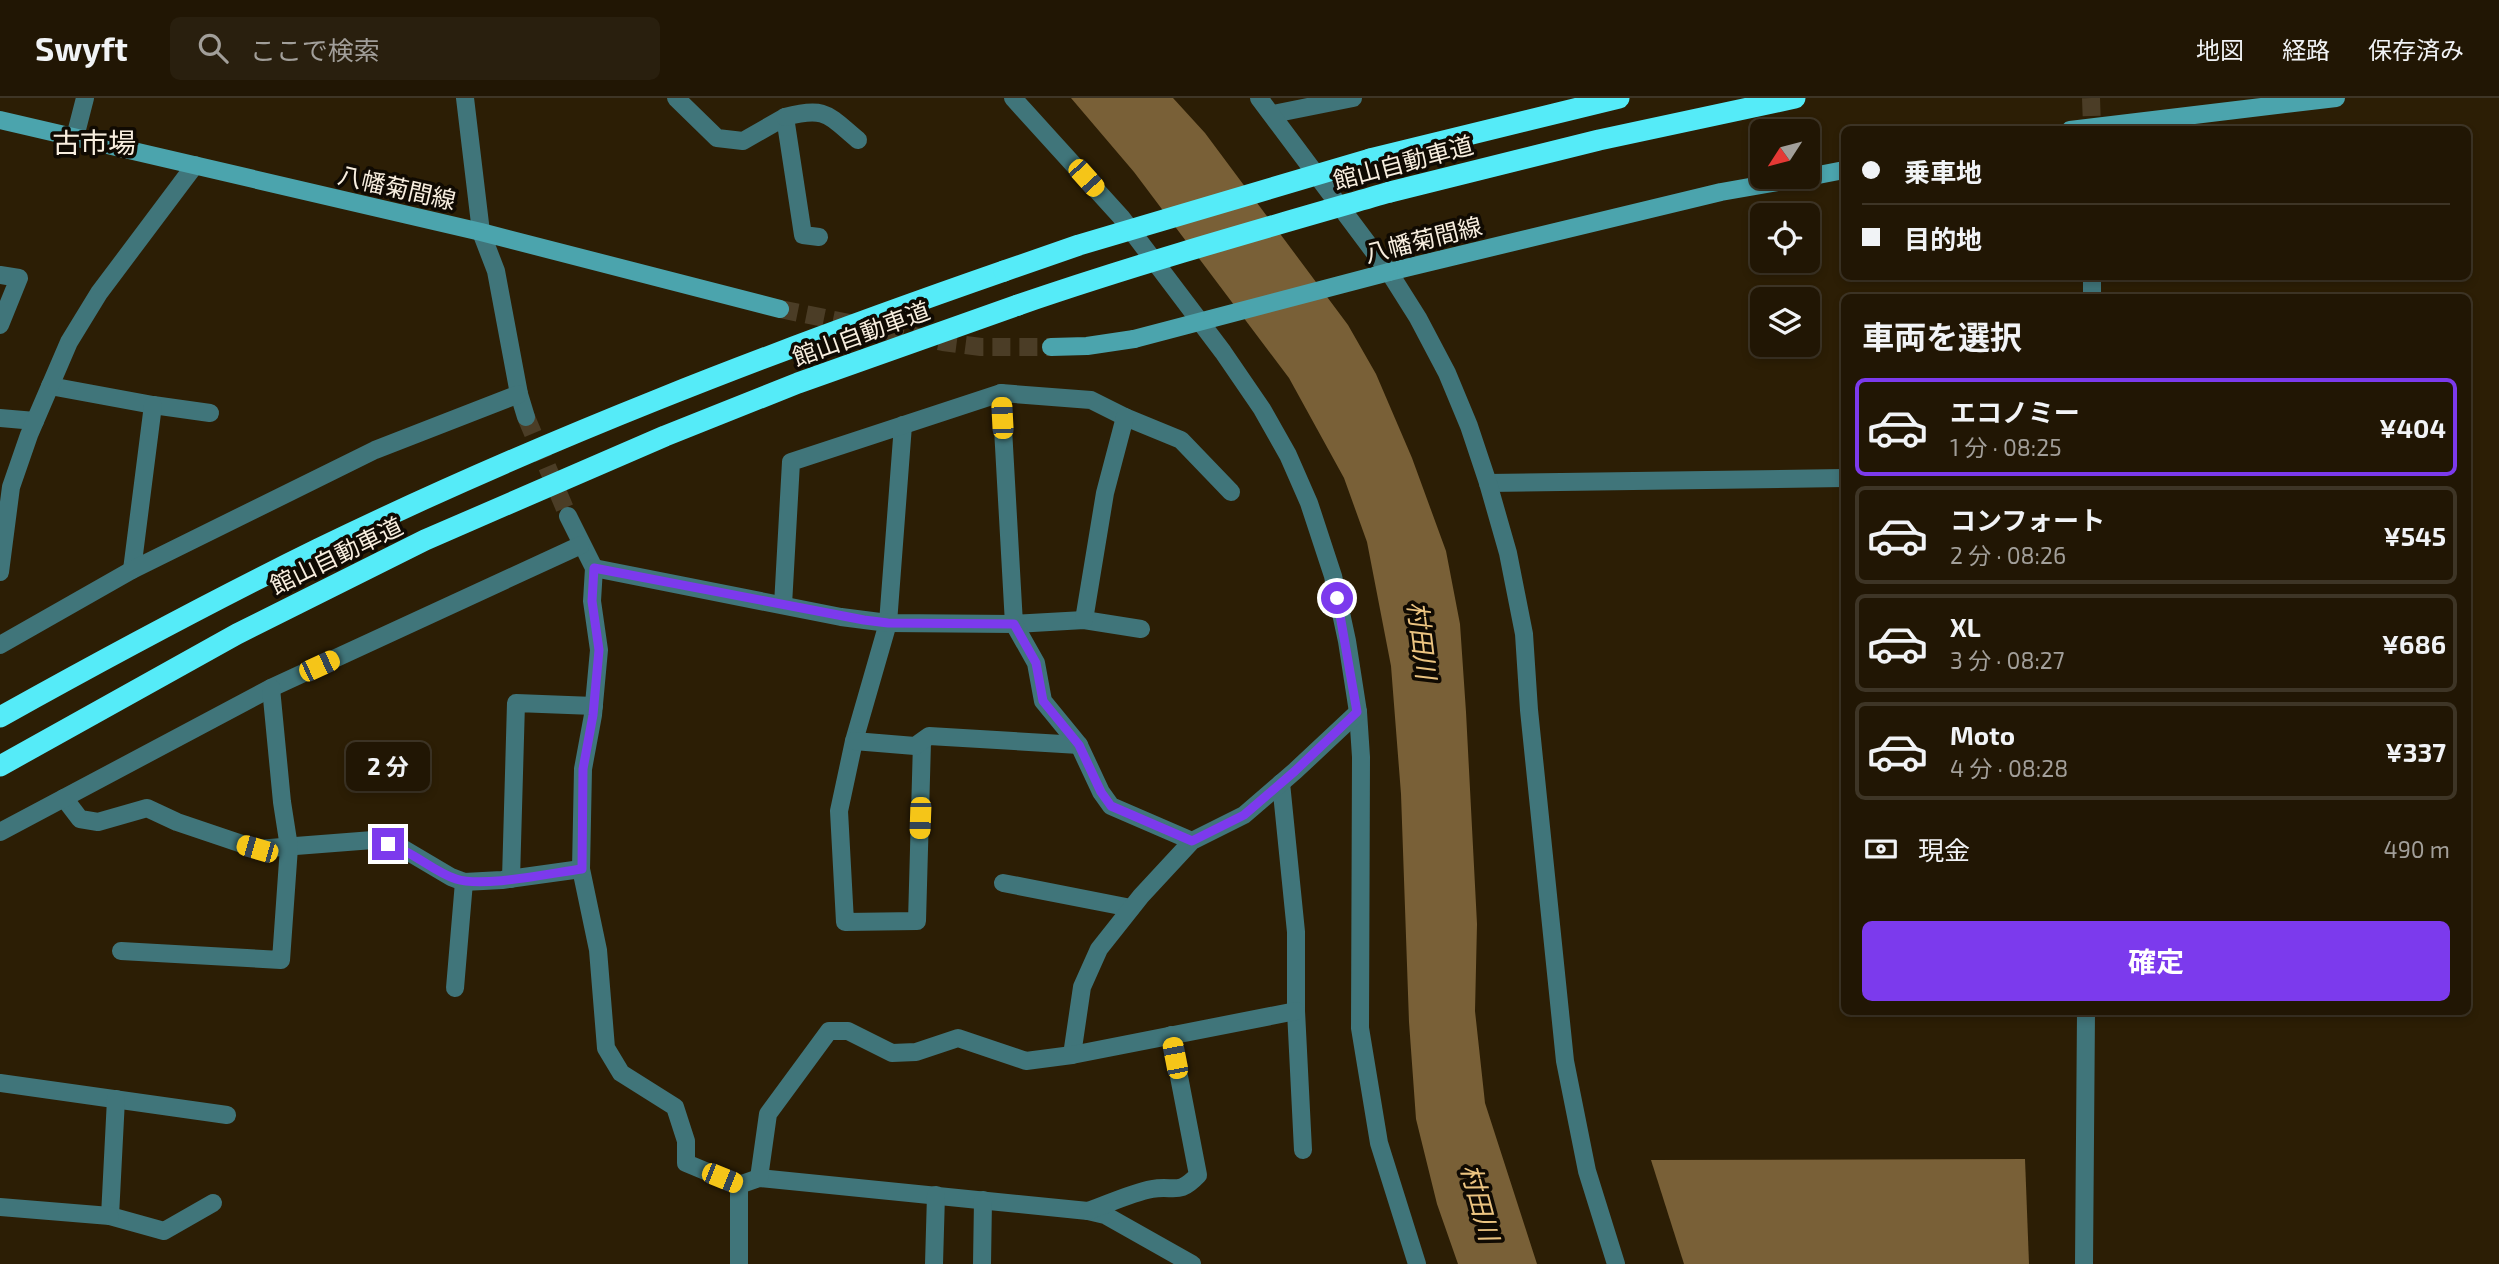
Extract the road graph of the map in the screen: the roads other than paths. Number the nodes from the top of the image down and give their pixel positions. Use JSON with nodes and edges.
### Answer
{"nodes":[{"id":1,"x":85,"y":98,"type":"edge"},
{"id":2,"x":465,"y":98,"type":"edge"},
{"id":3,"x":676,"y":98,"type":"edge"},
{"id":4,"x":1013,"y":98,"type":"edge"},
{"id":5,"x":1259,"y":98,"type":"edge"},
{"id":6,"x":1353,"y":98,"type":"edge"},
{"id":7,"x":1619,"y":98,"type":"edge"},
{"id":8,"x":1795,"y":98,"type":"edge"},
{"id":9,"x":2336,"y":98,"type":"edge"},
{"id":10,"x":1273,"y":114,"type":"junction"},
{"id":11,"x":785,"y":117,"type":"junction"},
{"id":12,"x":0,"y":120,"type":"edge"},
{"id":13,"x":2108,"y":126,"type":"edge"},
{"id":14,"x":75,"y":137,"type":"junction"},
{"id":15,"x":858,"y":140,"type":"dead end"},
{"id":16,"x":195,"y":165,"type":"junction"},
{"id":17,"x":1841,"y":171,"type":"edge"},
{"id":18,"x":1820,"y":175,"type":"edge"},
{"id":19,"x":1750,"y":187,"type":"edge"},
{"id":20,"x":481,"y":232,"type":"junction"},
{"id":21,"x":819,"y":237,"type":"dead end"},
{"id":22,"x":1389,"y":272,"type":"junction"},
{"id":23,"x":0,"y":275,"type":"edge"},
{"id":24,"x":780,"y":309,"type":"tunnel mouth"},
{"id":25,"x":0,"y":325,"type":"edge"},
{"id":26,"x":1051,"y":347,"type":"tunnel mouth"},
{"id":27,"x":50,"y":386,"type":"junction"},
{"id":28,"x":1001,"y":393,"type":"junction"},
{"id":29,"x":519,"y":394,"type":"junction"},
{"id":30,"x":153,"y":405,"type":"junction"},
{"id":31,"x":210,"y":413,"type":"dead end"},
{"id":32,"x":526,"y":417,"type":"tunnel mouth"},
{"id":33,"x":1125,"y":417,"type":"junction"},
{"id":34,"x":0,"y":418,"type":"edge"},
{"id":35,"x":36,"y":421,"type":"junction"},
{"id":36,"x":903,"y":425,"type":"junction"},
{"id":37,"x":1841,"y":478,"type":"edge"},
{"id":38,"x":1488,"y":482,"type":"junction"},
{"id":39,"x":1231,"y":492,"type":"dead end"},
{"id":40,"x":568,"y":516,"type":"tunnel mouth"},
{"id":41,"x":582,"y":545,"type":"junction"},
{"id":42,"x":594,"y":568,"type":"junction"},
{"id":43,"x":132,"y":570,"type":"junction"},
{"id":44,"x":0,"y":572,"type":"edge"},
{"id":45,"x":783,"y":605,"type":"junction"},
{"id":46,"x":1084,"y":620,"type":"junction"},
{"id":47,"x":888,"y":623,"type":"junction"},
{"id":48,"x":1014,"y":624,"type":"junction"},
{"id":49,"x":1141,"y":629,"type":"dead end"},
{"id":50,"x":0,"y":645,"type":"edge"},
{"id":51,"x":271,"y":688,"type":"junction"},
{"id":52,"x":594,"y":706,"type":"junction"},
{"id":53,"x":1357,"y":712,"type":"junction"},
{"id":54,"x":6,"y":714,"type":"edge"},
{"id":55,"x":854,"y":741,"type":"junction"},
{"id":56,"x":922,"y":741,"type":"junction"},
{"id":57,"x":1079,"y":745,"type":"junction"},
{"id":58,"x":0,"y":766,"type":"edge"},
{"id":59,"x":1281,"y":783,"type":"junction"},
{"id":60,"x":64,"y":798,"type":"junction"},
{"id":61,"x":0,"y":832,"type":"edge"},
{"id":62,"x":1192,"y":841,"type":"junction"},
{"id":63,"x":289,"y":848,"type":"junction"},
{"id":64,"x":582,"y":869,"type":"junction"},
{"id":65,"x":511,"y":878,"type":"junction"},
{"id":66,"x":464,"y":882,"type":"junction"},
{"id":67,"x":1003,"y":883,"type":"dead end"},
{"id":68,"x":1131,"y":908,"type":"junction"},
{"id":69,"x":121,"y":951,"type":"dead end"},
{"id":70,"x":455,"y":988,"type":"dead end"},
{"id":71,"x":1296,"y":1011,"type":"junction"},
{"id":72,"x":2086,"y":1015,"type":"edge"},
{"id":73,"x":1171,"y":1035,"type":"junction"},
{"id":74,"x":1072,"y":1055,"type":"junction"},
{"id":75,"x":0,"y":1083,"type":"edge"},
{"id":76,"x":116,"y":1099,"type":"junction"},
{"id":77,"x":227,"y":1115,"type":"dead end"},
{"id":78,"x":1303,"y":1150,"type":"dead end"},
{"id":79,"x":759,"y":1178,"type":"junction"},
{"id":80,"x":740,"y":1185,"type":"junction"},
{"id":81,"x":936,"y":1195,"type":"junction"},
{"id":82,"x":983,"y":1200,"type":"junction"},
{"id":83,"x":214,"y":1203,"type":"dead end"},
{"id":84,"x":0,"y":1207,"type":"edge"},
{"id":85,"x":1088,"y":1211,"type":"junction"},
{"id":86,"x":110,"y":1216,"type":"junction"},
{"id":87,"x":739,"y":1264,"type":"edge"},
{"id":88,"x":934,"y":1264,"type":"edge"},
{"id":89,"x":982,"y":1264,"type":"edge"},
{"id":90,"x":1192,"y":1264,"type":"edge"},
{"id":91,"x":1417,"y":1264,"type":"edge"},
{"id":92,"x":1616,"y":1264,"type":"edge"},
{"id":93,"x":2084,"y":1264,"type":"edge"}],
"edges":[{"from":1,"to":14,"type":"street"},
{"from":2,"to":20,"type":"street"},
{"from":3,"to":11,"type":"street"},
{"from":4,"to":53,"type":"street"},
{"from":5,"to":10,"type":"street"},
{"from":6,"to":10,"type":"street"},
{"from":7,"to":54,"type":"highway","name":"館山自動車道","bridge":true},
{"from":8,"to":58,"type":"highway","name":"館山自動車道","bridge":true},
{"from":9,"to":13,"type":"main road"},
{"from":10,"to":22,"type":"street"},
{"from":11,"to":15,"type":"street"},
{"from":11,"to":21,"type":"street"},
{"from":12,"to":14,"type":"main road","name":"八幡菊間線"},
{"from":14,"to":16,"type":"main road","name":"八幡菊間線"},
{"from":16,"to":20,"type":"main road","name":"八幡菊間線"},
{"from":16,"to":27,"type":"street"},
{"from":17,"to":18,"type":"main road","name":"八幡菊間線"},
{"from":19,"to":22,"type":"main road","name":"八幡菊間線"},
{"from":20,"to":24,"type":"main road","name":"八幡菊間線"},
{"from":20,"to":29,"type":"street"},
{"from":22,"to":26,"type":"main road","name":"八幡菊間線","bridge":true},
{"from":22,"to":38,"type":"street"},
{"from":23,"to":25,"type":"street"},
{"from":27,"to":30,"type":"street"},
{"from":27,"to":35,"type":"street"},
{"from":28,"to":33,"type":"street"},
{"from":28,"to":36,"type":"street"},
{"from":28,"to":48,"type":"street"},
{"from":29,"to":32,"type":"street"},
{"from":29,"to":43,"type":"street"},
{"from":30,"to":31,"type":"street"},
{"from":30,"to":43,"type":"street"},
{"from":33,"to":39,"type":"street"},
{"from":33,"to":46,"type":"street"},
{"from":34,"to":35,"type":"street"},
{"from":35,"to":44,"type":"street"},
{"from":36,"to":45,"type":"street"},
{"from":36,"to":47,"type":"street"},
{"from":37,"to":38,"type":"street"},
{"from":38,"to":92,"type":"street"},
{"from":40,"to":41,"type":"street"},
{"from":41,"to":42,"type":"street"},
{"from":41,"to":51,"type":"street"},
{"from":42,"to":45,"type":"street"},
{"from":42,"to":52,"type":"street"},
{"from":43,"to":50,"type":"street"},
{"from":45,"to":47,"type":"street"},
{"from":46,"to":48,"type":"street"},
{"from":46,"to":49,"type":"street"},
{"from":47,"to":48,"type":"street"},
{"from":47,"to":55,"type":"street"},
{"from":48,"to":57,"type":"street"},
{"from":51,"to":60,"type":"street"},
{"from":51,"to":63,"type":"street"},
{"from":52,"to":64,"type":"street"},
{"from":52,"to":65,"type":"street"},
{"from":53,"to":59,"type":"street"},
{"from":53,"to":91,"type":"street"},
{"from":55,"to":56,"type":"street"},
{"from":55,"to":56,"type":"street"},
{"from":56,"to":57,"type":"street"},
{"from":57,"to":62,"type":"street"},
{"from":59,"to":62,"type":"street"},
{"from":59,"to":71,"type":"street"},
{"from":60,"to":61,"type":"street"},
{"from":60,"to":63,"type":"street"},
{"from":62,"to":68,"type":"street"},
{"from":63,"to":66,"type":"street"},
{"from":63,"to":69,"type":"street"},
{"from":64,"to":65,"type":"street"},
{"from":64,"to":80,"type":"street"},
{"from":65,"to":66,"type":"street"},
{"from":66,"to":70,"type":"street"},
{"from":67,"to":68,"type":"street"},
{"from":68,"to":74,"type":"street"},
{"from":71,"to":73,"type":"street"},
{"from":71,"to":78,"type":"street"},
{"from":72,"to":93,"type":"street"},
{"from":73,"to":74,"type":"street"},
{"from":73,"to":85,"type":"street"},
{"from":74,"to":79,"type":"street"},
{"from":75,"to":76,"type":"street"},
{"from":76,"to":77,"type":"street"},
{"from":76,"to":86,"type":"street"},
{"from":79,"to":80,"type":"street"},
{"from":79,"to":81,"type":"street"},
{"from":80,"to":87,"type":"street"},
{"from":81,"to":82,"type":"street"},
{"from":81,"to":88,"type":"street"},
{"from":82,"to":85,"type":"street"},
{"from":82,"to":89,"type":"street"},
{"from":83,"to":86,"type":"street"},
{"from":84,"to":86,"type":"street"},
{"from":85,"to":90,"type":"street"}]}
